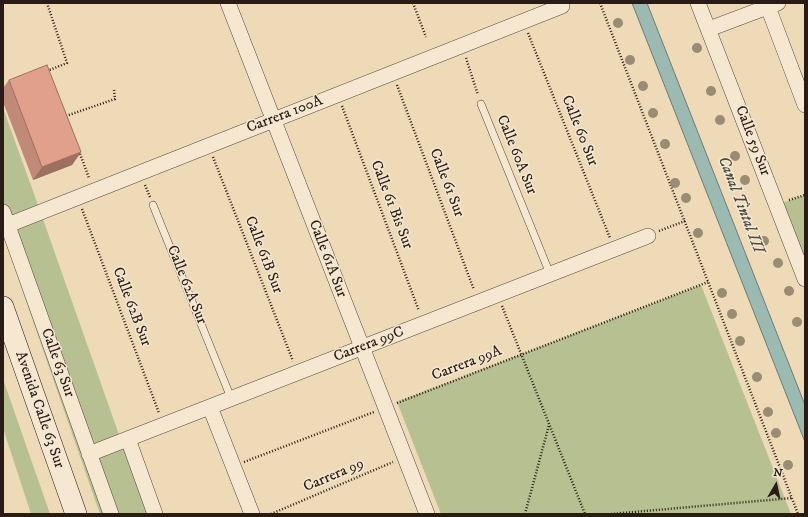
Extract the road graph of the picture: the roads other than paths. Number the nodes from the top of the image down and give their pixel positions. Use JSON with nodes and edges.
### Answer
{"nodes":[{"id":1,"x":228,"y":3,"type":"edge"},
{"id":2,"x":698,"y":3,"type":"edge"},
{"id":3,"x":773,"y":5,"type":"edge"},
{"id":4,"x":562,"y":6,"type":"dead end"},
{"id":5,"x":709,"y":29,"type":"junction"},
{"id":6,"x":481,"y":104,"type":"road end"},
{"id":7,"x":805,"y":104,"type":"edge"},
{"id":8,"x":273,"y":120,"type":"junction"},
{"id":9,"x":153,"y":205,"type":"road end"},
{"id":10,"x":5,"y":218,"type":"edge"},
{"id":11,"x":648,"y":236,"type":"road end"},
{"id":12,"x":550,"y":274,"type":"junction"},
{"id":13,"x":805,"y":279,"type":"edge"},
{"id":14,"x":3,"y":307,"type":"edge"},
{"id":15,"x":362,"y":348,"type":"junction"},
{"id":16,"x":231,"y":398,"type":"junction"},
{"id":17,"x":210,"y":407,"type":"junction"},
{"id":18,"x":128,"y":439,"type":"junction"},
{"id":19,"x":89,"y":454,"type":"junction"},
{"id":20,"x":76,"y":514,"type":"edge"},
{"id":21,"x":111,"y":514,"type":"edge"},
{"id":22,"x":155,"y":514,"type":"edge"},
{"id":23,"x":252,"y":514,"type":"edge"},
{"id":24,"x":426,"y":514,"type":"edge"}],
"edges":[{"from":1,"to":8,"type":"street","name":"Calle 61A Sur"},
{"from":2,"to":5,"type":"street","name":"Calle 59 Sur"},
{"from":3,"to":5,"type":"street"},
{"from":3,"to":7,"type":"street"},
{"from":4,"to":8,"type":"street","name":"Carrera 100A"},
{"from":5,"to":13,"type":"street","name":"Calle 59 Sur"},
{"from":6,"to":12,"type":"lane","name":"Calle 60A Sur"},
{"from":8,"to":10,"type":"street","name":"Carrera 100A"},
{"from":8,"to":15,"type":"street","name":"Calle 61A Sur"},
{"from":9,"to":16,"type":"lane","name":"Calle 62A Sur"},
{"from":10,"to":19,"type":"street","name":"Calle 63 Sur"},
{"from":11,"to":12,"type":"street","name":"Carrera 99C"},
{"from":12,"to":15,"type":"street","name":"Carrera 99C"},
{"from":14,"to":20,"type":"main road","name":"Avenida Calle 63 Sur"},
{"from":15,"to":16,"type":"street","name":"Carrera 99C"},
{"from":15,"to":24,"type":"street","name":"Calle 61A Sur"},
{"from":16,"to":17,"type":"street","name":"Carrera 99C"},
{"from":17,"to":18,"type":"street","name":"Carrera 99C"},
{"from":17,"to":23,"type":"street"},
{"from":18,"to":19,"type":"street","name":"Carrera 99C"},
{"from":18,"to":22,"type":"street"},
{"from":19,"to":21,"type":"street","name":"Calle 63 Sur"}]}
